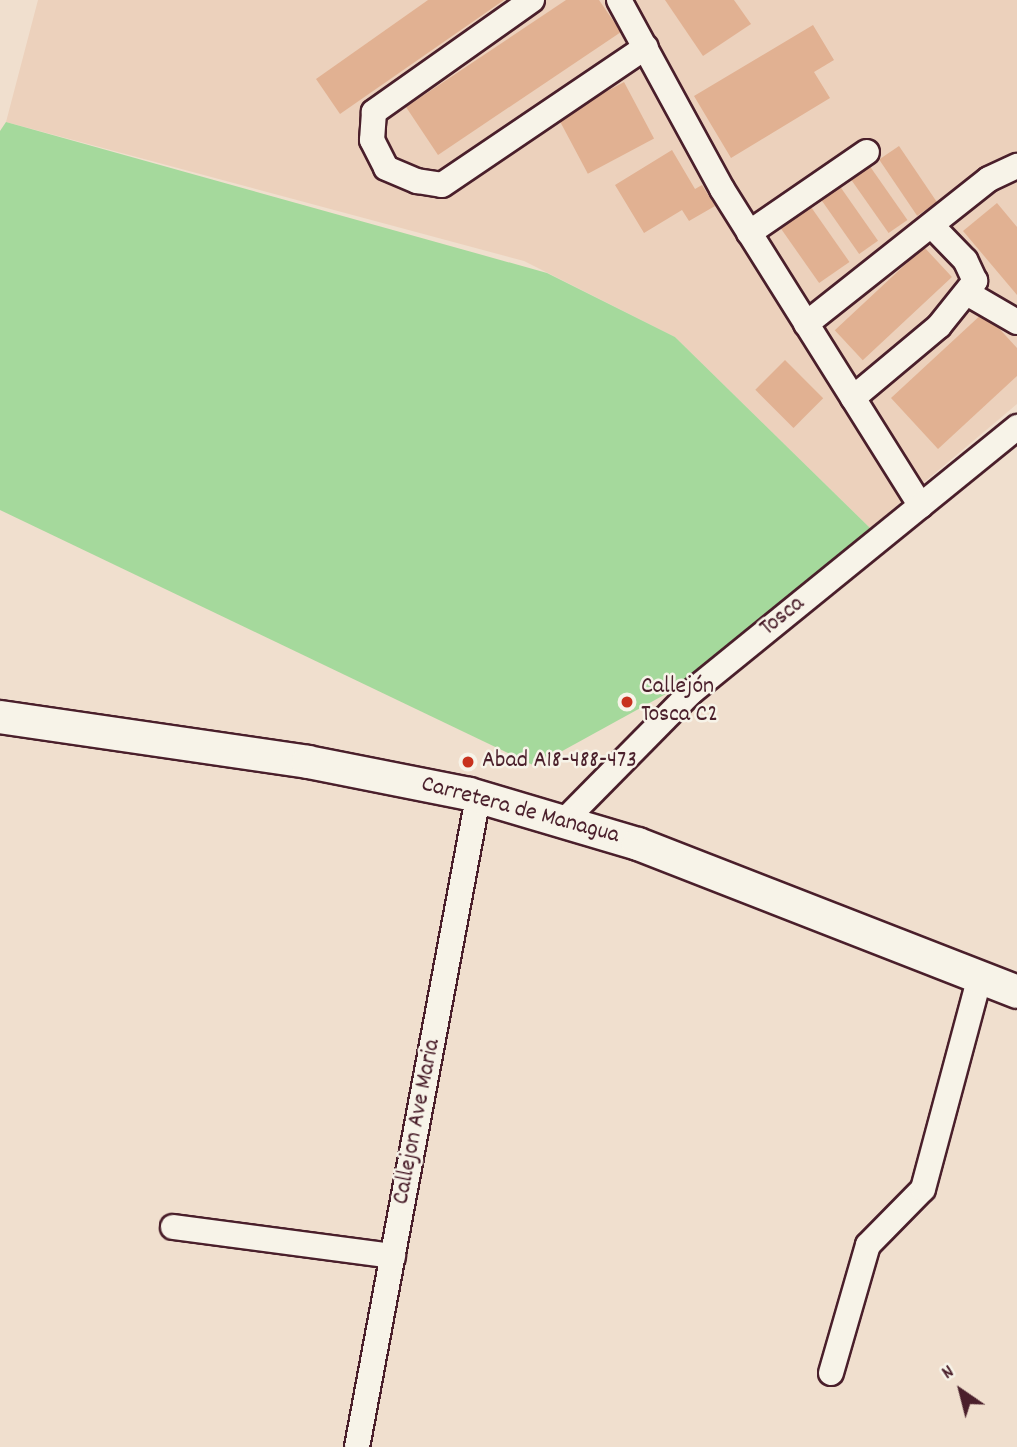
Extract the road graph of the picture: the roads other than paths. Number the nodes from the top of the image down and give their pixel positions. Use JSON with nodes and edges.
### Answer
{"nodes":[{"id":1,"x":532,"y":0,"type":"edge"},
{"id":2,"x":619,"y":0,"type":"edge"},
{"id":3,"x":646,"y":47,"type":"junction"},
{"id":4,"x":867,"y":152,"type":"dead end"},
{"id":5,"x":1017,"y":166,"type":"edge"},
{"id":6,"x":932,"y":226,"type":"junction"},
{"id":7,"x":750,"y":233,"type":"junction"},
{"id":8,"x":967,"y":293,"type":"junction"},
{"id":9,"x":1017,"y":322,"type":"edge"},
{"id":10,"x":806,"y":324,"type":"junction"},
{"id":11,"x":853,"y":398,"type":"junction"},
{"id":12,"x":1017,"y":427,"type":"edge"},
{"id":13,"x":921,"y":506,"type":"junction"},
{"id":14,"x":0,"y":717,"type":"edge"},
{"id":15,"x":478,"y":797,"type":"junction"},
{"id":16,"x":563,"y":822,"type":"junction"},
{"id":17,"x":979,"y":978,"type":"junction"},
{"id":18,"x":1017,"y":992,"type":"edge"},
{"id":19,"x":173,"y":1227,"type":"dead end"},
{"id":20,"x":393,"y":1256,"type":"junction"},
{"id":21,"x":831,"y":1373,"type":"dead end"},
{"id":22,"x":357,"y":1447,"type":"edge"}],
"edges":[{"from":1,"to":3,"type":"street"},
{"from":2,"to":3,"type":"street"},
{"from":3,"to":7,"type":"street"},
{"from":4,"to":7,"type":"street"},
{"from":5,"to":6,"type":"street"},
{"from":6,"to":8,"type":"street"},
{"from":6,"to":10,"type":"street"},
{"from":7,"to":10,"type":"street"},
{"from":8,"to":9,"type":"street"},
{"from":8,"to":11,"type":"street"},
{"from":10,"to":11,"type":"street"},
{"from":11,"to":13,"type":"street"},
{"from":12,"to":13,"type":"street","name":"Tosca"},
{"from":13,"to":16,"type":"street","name":"Tosca"},
{"from":14,"to":15,"type":"main road","name":"Carretera de Managua"},
{"from":15,"to":16,"type":"main road","name":"Carretera de Managua"},
{"from":15,"to":20,"type":"street","name":"Callejon Ave Maria"},
{"from":16,"to":17,"type":"main road","name":"Carretera de Managua"},
{"from":17,"to":18,"type":"main road","name":"Carretera de Managua"},
{"from":17,"to":21,"type":"street"},
{"from":19,"to":20,"type":"street"},
{"from":20,"to":22,"type":"street","name":"Callejon Ave Maria"}]}
